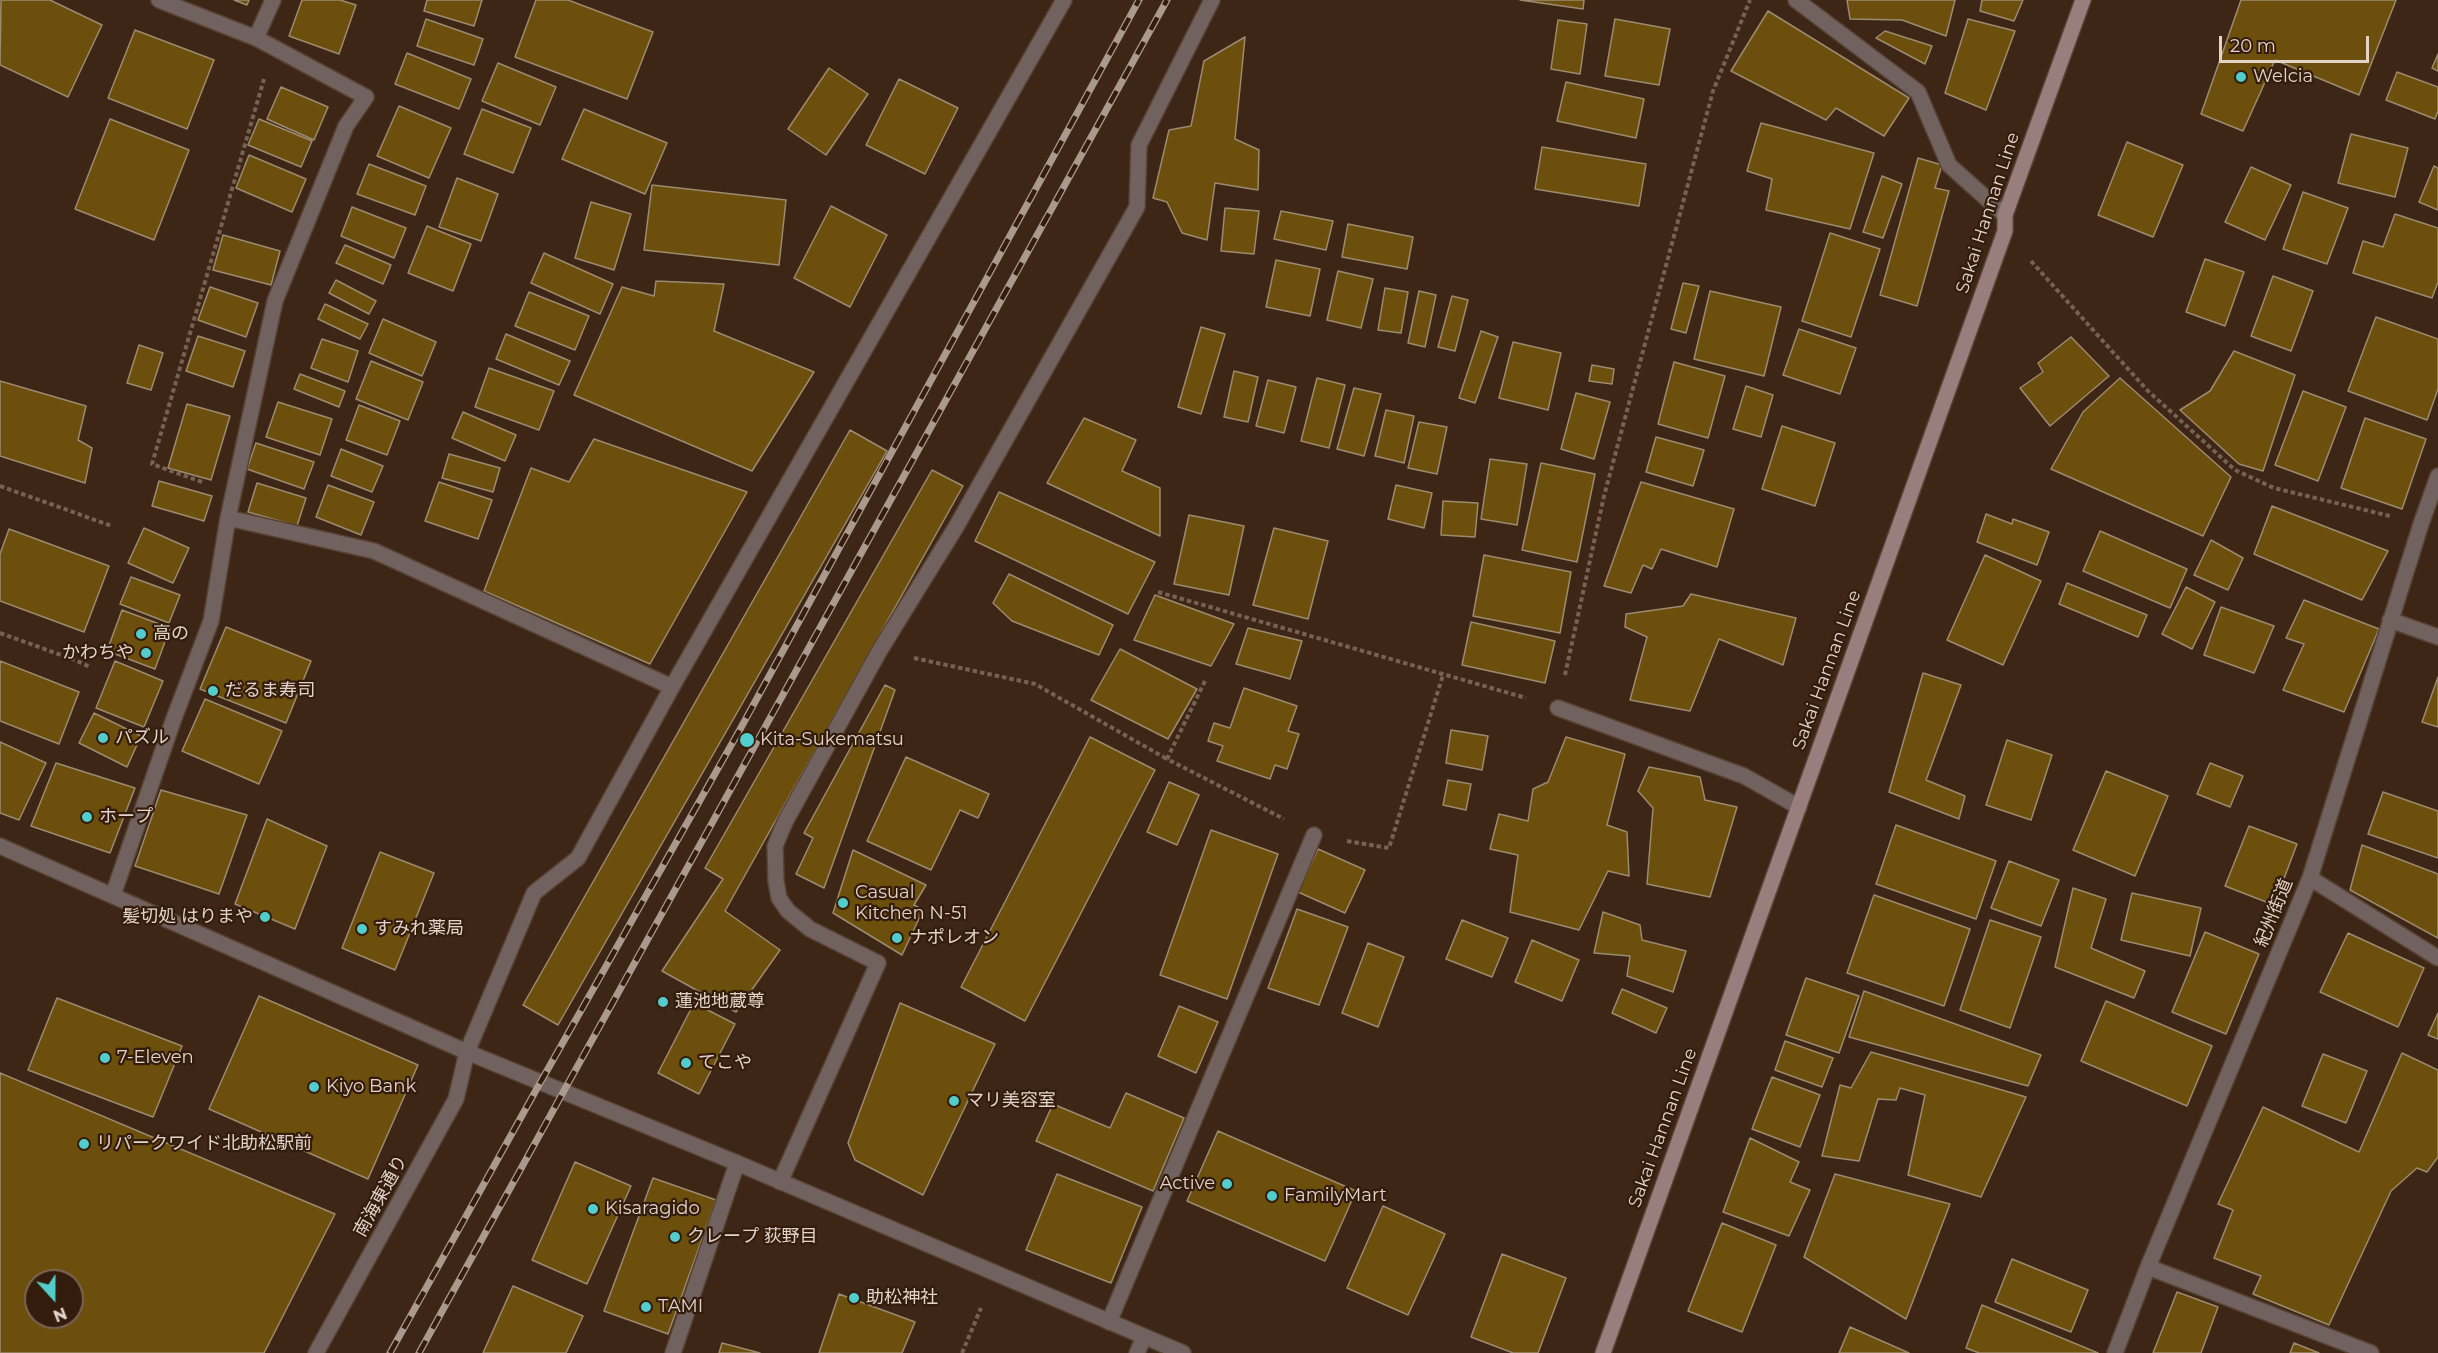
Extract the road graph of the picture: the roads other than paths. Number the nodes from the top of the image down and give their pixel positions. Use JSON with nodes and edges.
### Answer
{"nodes":[{"id":1,"x":159,"y":0,"type":"edge"},
{"id":2,"x":273,"y":0,"type":"edge"},
{"id":3,"x":1064,"y":0,"type":"edge"},
{"id":4,"x":1212,"y":0,"type":"edge"},
{"id":5,"x":1796,"y":0,"type":"edge"},
{"id":6,"x":2083,"y":0,"type":"edge"},
{"id":7,"x":256,"y":38,"type":"junction"},
{"id":8,"x":2005,"y":215,"type":"junction"},
{"id":9,"x":2438,"y":476,"type":"edge"},
{"id":10,"x":228,"y":518,"type":"junction"},
{"id":11,"x":2390,"y":620,"type":"junction"},
{"id":12,"x":2438,"y":638,"type":"edge"},
{"id":13,"x":672,"y":687,"type":"junction"},
{"id":14,"x":1558,"y":708,"type":"road end"},
{"id":15,"x":1799,"y":807,"type":"junction"},
{"id":16,"x":1314,"y":835,"type":"road end"},
{"id":17,"x":0,"y":846,"type":"edge"},
{"id":18,"x":2310,"y":878,"type":"junction"},
{"id":19,"x":113,"y":895,"type":"junction"},
{"id":20,"x":2438,"y":958,"type":"edge"},
{"id":21,"x":467,"y":1052,"type":"junction"},
{"id":22,"x":737,"y":1163,"type":"junction"},
{"id":23,"x":780,"y":1182,"type":"junction"},
{"id":24,"x":2148,"y":1267,"type":"junction"},
{"id":25,"x":1109,"y":1322,"type":"junction"},
{"id":26,"x":1144,"y":1337,"type":"junction"},
{"id":27,"x":316,"y":1353,"type":"edge"},
{"id":28,"x":674,"y":1353,"type":"edge"},
{"id":29,"x":1137,"y":1353,"type":"edge"},
{"id":30,"x":1183,"y":1353,"type":"edge"},
{"id":31,"x":1604,"y":1353,"type":"edge"},
{"id":32,"x":2115,"y":1353,"type":"edge"},
{"id":33,"x":2371,"y":1353,"type":"edge"}],
"edges":[{"from":1,"to":7,"type":"street"},
{"from":2,"to":7,"type":"street"},
{"from":3,"to":13,"type":"street","name":"南海東通り"},
{"from":4,"to":23,"type":"street"},
{"from":5,"to":8,"type":"street"},
{"from":6,"to":8,"type":"main road","name":"Sakai Hannan Line"},
{"from":7,"to":10,"type":"street"},
{"from":8,"to":15,"type":"main road","name":"Sakai Hannan Line"},
{"from":9,"to":11,"type":"street","name":"紀州街道"},
{"from":10,"to":13,"type":"street"},
{"from":10,"to":19,"type":"street"},
{"from":11,"to":12,"type":"street"},
{"from":11,"to":18,"type":"street","name":"紀州街道"},
{"from":13,"to":21,"type":"street","name":"南海東通り"},
{"from":14,"to":15,"type":"street"},
{"from":15,"to":31,"type":"main road","name":"Sakai Hannan Line"},
{"from":16,"to":25,"type":"street"},
{"from":17,"to":19,"type":"street"},
{"from":18,"to":20,"type":"street"},
{"from":18,"to":24,"type":"street","name":"紀州街道"},
{"from":19,"to":21,"type":"street"},
{"from":21,"to":22,"type":"street"},
{"from":21,"to":27,"type":"street","name":"南海東通り"},
{"from":22,"to":23,"type":"street"},
{"from":22,"to":28,"type":"street"},
{"from":23,"to":25,"type":"street"},
{"from":24,"to":32,"type":"street","name":"紀州街道"},
{"from":24,"to":33,"type":"street"},
{"from":25,"to":26,"type":"street"},
{"from":26,"to":29,"type":"street"},
{"from":26,"to":30,"type":"street"}]}
